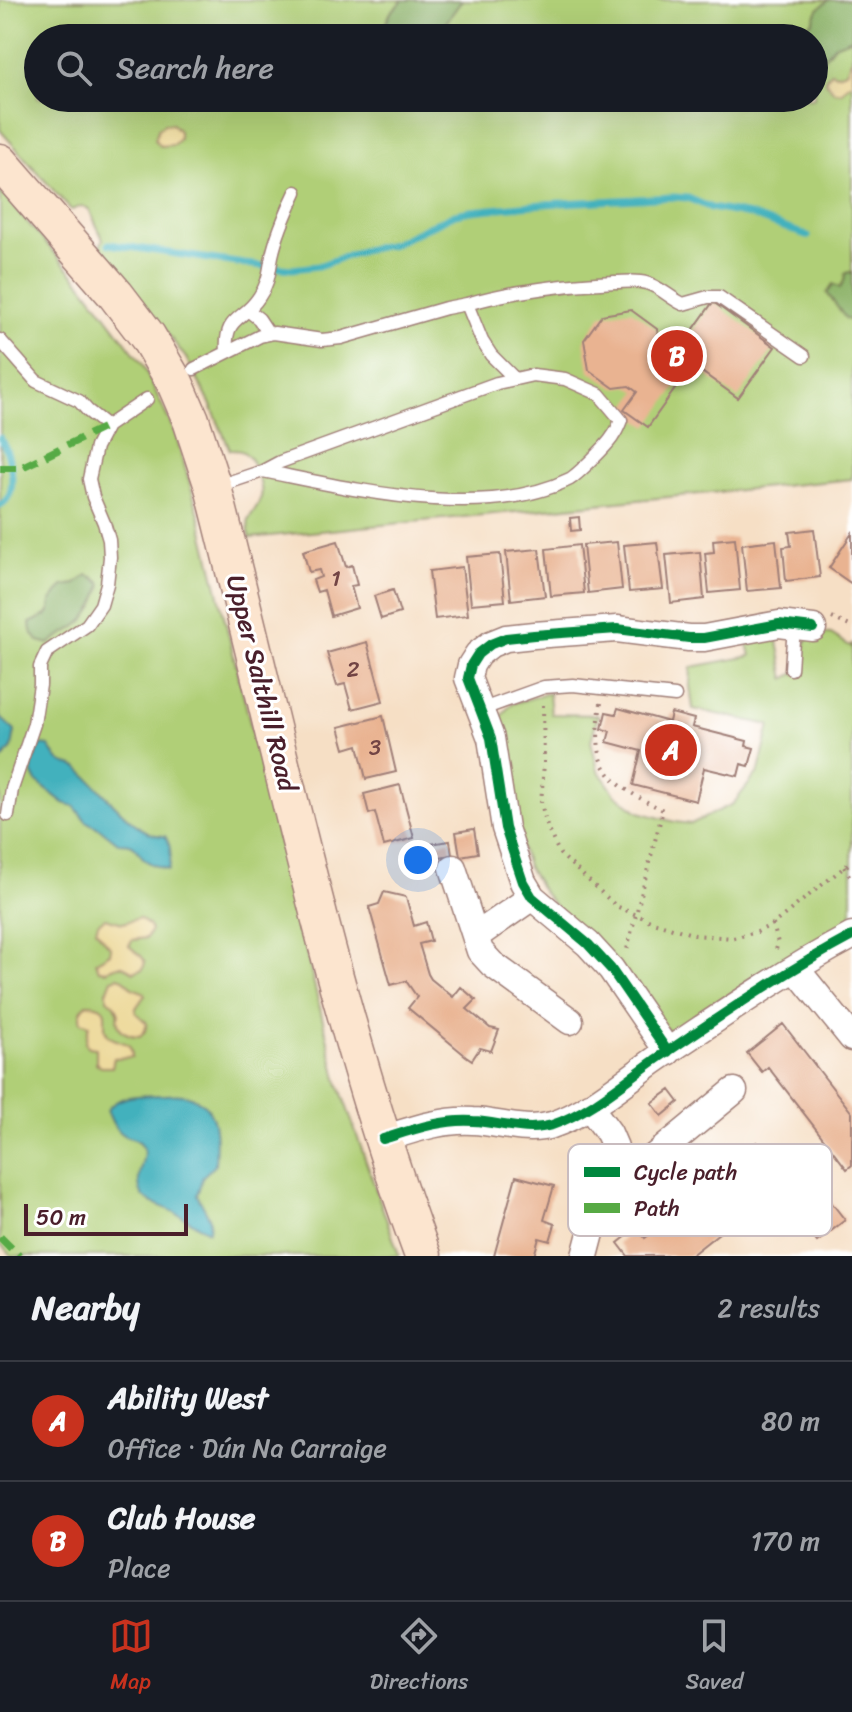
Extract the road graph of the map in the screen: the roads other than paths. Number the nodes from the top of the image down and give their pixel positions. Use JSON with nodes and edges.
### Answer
{"nodes":[{"id":1,"x":0,"y":162,"type":"edge"},
{"id":2,"x":296,"y":192,"type":"dead end"},
{"id":3,"x":467,"y":304,"type":"junction"},
{"id":4,"x":249,"y":311,"type":"junction"},
{"id":5,"x":269,"y":334,"type":"junction"},
{"id":6,"x":0,"y":340,"type":"edge"},
{"id":7,"x":227,"y":352,"type":"junction"},
{"id":8,"x":804,"y":356,"type":"dead end"},
{"id":9,"x":194,"y":369,"type":"dead end"},
{"id":10,"x":515,"y":379,"type":"junction"},
{"id":11,"x":147,"y":399,"type":"dead end"},
{"id":12,"x":107,"y":426,"type":"junction"},
{"id":13,"x":263,"y":471,"type":"junction"},
{"id":14,"x":213,"y":487,"type":"junction"},
{"id":15,"x":804,"y":627,"type":"joint"},
{"id":16,"x":791,"y":669,"type":"dead end"},
{"id":17,"x":675,"y":696,"type":"dead end"},
{"id":18,"x":480,"y":710,"type":"junction"},
{"id":19,"x":8,"y":815,"type":"dead end"},
{"id":20,"x":453,"y":868,"type":"dead end"},
{"id":21,"x":532,"y":897,"type":"junction"},
{"id":22,"x":476,"y":936,"type":"junction"},
{"id":23,"x":852,"y":936,"type":"edge"},
{"id":24,"x":796,"y":969,"type":"junction"},
{"id":25,"x":570,"y":1021,"type":"dead end"},
{"id":26,"x":852,"y":1038,"type":"edge"},
{"id":27,"x":668,"y":1052,"type":"junction"},
{"id":28,"x":734,"y":1091,"type":"dead end"},
{"id":29,"x":589,"y":1106,"type":"junction"},
{"id":30,"x":383,"y":1139,"type":"junction"},
{"id":31,"x":614,"y":1144,"type":"edge"},
{"id":32,"x":670,"y":1144,"type":"edge"},
{"id":33,"x":590,"y":1236,"type":"edge"},
{"id":34,"x":423,"y":1256,"type":"edge"},
{"id":35,"x":585,"y":1256,"type":"edge"}],
"edges":[{"from":1,"to":14,"type":"main road","name":"Upper Salthill Road"},
{"from":2,"to":4,"type":"lane"},
{"from":3,"to":5,"type":"lane"},
{"from":3,"to":8,"type":"lane"},
{"from":3,"to":10,"type":"lane"},
{"from":4,"to":5,"type":"lane"},
{"from":4,"to":7,"type":"lane"},
{"from":5,"to":7,"type":"lane"},
{"from":6,"to":12,"type":"lane"},
{"from":7,"to":9,"type":"lane"},
{"from":10,"to":13,"type":"lane"},
{"from":10,"to":13,"type":"lane"},
{"from":11,"to":12,"type":"lane"},
{"from":12,"to":19,"type":"lane"},
{"from":13,"to":14,"type":"lane"},
{"from":14,"to":30,"type":"main road","name":"Upper Salthill Road"},
{"from":15,"to":16,"type":"lane"},
{"from":15,"to":18,"type":"street"},
{"from":17,"to":18,"type":"lane"},
{"from":18,"to":21,"type":"street"},
{"from":20,"to":22,"type":"street"},
{"from":21,"to":22,"type":"street"},
{"from":21,"to":27,"type":"street"},
{"from":22,"to":25,"type":"street"},
{"from":23,"to":24,"type":"street"},
{"from":24,"to":26,"type":"street"},
{"from":24,"to":27,"type":"street"},
{"from":27,"to":29,"type":"street"},
{"from":28,"to":32,"type":"street"},
{"from":29,"to":30,"type":"street"},
{"from":29,"to":31,"type":"street"},
{"from":30,"to":34,"type":"main road","name":"Upper Salthill Road"},
{"from":33,"to":35,"type":"street"}]}
